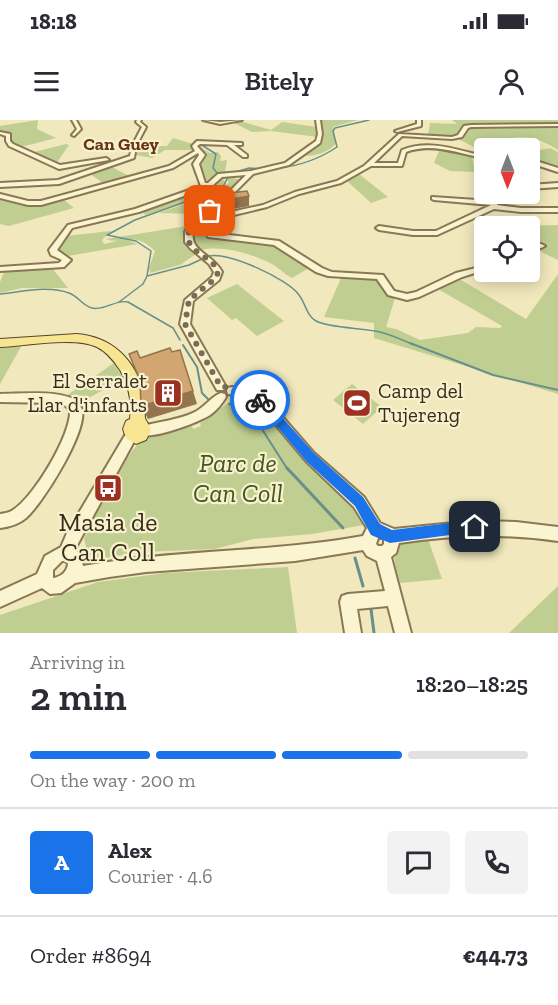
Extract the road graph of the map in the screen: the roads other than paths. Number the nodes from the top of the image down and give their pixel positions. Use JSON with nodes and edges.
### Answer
{"nodes":[{"id":1,"x":74,"y":120,"type":"edge"},
{"id":2,"x":140,"y":120,"type":"edge"},
{"id":3,"x":205,"y":120,"type":"edge"},
{"id":4,"x":240,"y":120,"type":"edge"},
{"id":5,"x":318,"y":120,"type":"edge"},
{"id":6,"x":419,"y":120,"type":"edge"},
{"id":7,"x":558,"y":125,"type":"edge"},
{"id":8,"x":0,"y":133,"type":"edge"},
{"id":9,"x":74,"y":135,"type":"dead end"},
{"id":10,"x":394,"y":140,"type":"junction"},
{"id":11,"x":229,"y":144,"type":"junction"},
{"id":12,"x":240,"y":144,"type":"dead end"},
{"id":13,"x":198,"y":151,"type":"junction"},
{"id":14,"x":132,"y":153,"type":"junction"},
{"id":15,"x":474,"y":155,"type":"edge"},
{"id":16,"x":245,"y":156,"type":"dead end"},
{"id":17,"x":370,"y":164,"type":"junction"},
{"id":18,"x":540,"y":164,"type":"edge"},
{"id":19,"x":558,"y":170,"type":"edge"},
{"id":20,"x":251,"y":173,"type":"junction"},
{"id":21,"x":201,"y":183,"type":"junction"},
{"id":22,"x":0,"y":184,"type":"edge"},
{"id":23,"x":210,"y":185,"type":"junction"},
{"id":24,"x":558,"y":185,"type":"edge"},
{"id":25,"x":540,"y":187,"type":"edge"},
{"id":26,"x":189,"y":192,"type":"junction"},
{"id":27,"x":0,"y":196,"type":"edge"},
{"id":28,"x":434,"y":198,"type":"dead end"},
{"id":29,"x":493,"y":205,"type":"junction"},
{"id":30,"x":256,"y":208,"type":"junction"},
{"id":31,"x":558,"y":210,"type":"edge"},
{"id":32,"x":194,"y":222,"type":"junction"},
{"id":33,"x":380,"y":228,"type":"dead end"},
{"id":34,"x":0,"y":269,"type":"edge"},
{"id":35,"x":474,"y":271,"type":"edge"},
{"id":36,"x":0,"y":343,"type":"edge"},
{"id":37,"x":225,"y":392,"type":"junction"},
{"id":38,"x":0,"y":398,"type":"edge"},
{"id":39,"x":137,"y":430,"type":"junction"},
{"id":40,"x":0,"y":521,"type":"edge"},
{"id":41,"x":558,"y":534,"type":"edge"},
{"id":42,"x":372,"y":536,"type":"junction"},
{"id":43,"x":390,"y":537,"type":"junction"},
{"id":44,"x":66,"y":553,"type":"junction"},
{"id":45,"x":383,"y":554,"type":"junction"},
{"id":46,"x":72,"y":576,"type":"junction"},
{"id":47,"x":44,"y":579,"type":"junction"},
{"id":48,"x":394,"y":598,"type":"junction"},
{"id":49,"x":0,"y":599,"type":"edge"},
{"id":50,"x":353,"y":633,"type":"edge"},
{"id":51,"x":403,"y":633,"type":"edge"}],
"edges":[{"from":1,"to":9,"type":"street"},
{"from":2,"to":14,"type":"street"},
{"from":3,"to":4,"type":"street"},
{"from":5,"to":20,"type":"street"},
{"from":6,"to":10,"type":"street"},
{"from":7,"to":10,"type":"street"},
{"from":8,"to":14,"type":"street"},
{"from":10,"to":17,"type":"street"},
{"from":11,"to":12,"type":"street"},
{"from":11,"to":13,"type":"street"},
{"from":11,"to":16,"type":"street"},
{"from":13,"to":21,"type":"street"},
{"from":13,"to":27,"type":"street"},
{"from":14,"to":22,"type":"street"},
{"from":15,"to":17,"type":"street"},
{"from":17,"to":30,"type":"street"},
{"from":18,"to":19,"type":"street"},
{"from":20,"to":23,"type":"street"},
{"from":20,"to":32,"type":"street"},
{"from":21,"to":23,"type":"street"},
{"from":21,"to":26,"type":"street"},
{"from":23,"to":26,"type":"street"},
{"from":24,"to":25,"type":"street"},
{"from":26,"to":34,"type":"street"},
{"from":28,"to":29,"type":"street"},
{"from":29,"to":31,"type":"street"},
{"from":29,"to":33,"type":"street"},
{"from":30,"to":32,"type":"street"},
{"from":30,"to":35,"type":"street"},
{"from":32,"to":37,"type":"street"},
{"from":36,"to":39,"type":"main road"},
{"from":37,"to":39,"type":"street"},
{"from":37,"to":42,"type":"street"},
{"from":38,"to":40,"type":"street"},
{"from":39,"to":44,"type":"street"},
{"from":41,"to":43,"type":"street"},
{"from":42,"to":43,"type":"street"},
{"from":42,"to":45,"type":"street"},
{"from":42,"to":46,"type":"street"},
{"from":43,"to":45,"type":"street"},
{"from":44,"to":46,"type":"street"},
{"from":44,"to":47,"type":"street"},
{"from":45,"to":48,"type":"street"},
{"from":46,"to":47,"type":"street"},
{"from":47,"to":49,"type":"street"},
{"from":48,"to":50,"type":"street"},
{"from":48,"to":51,"type":"street"}]}
